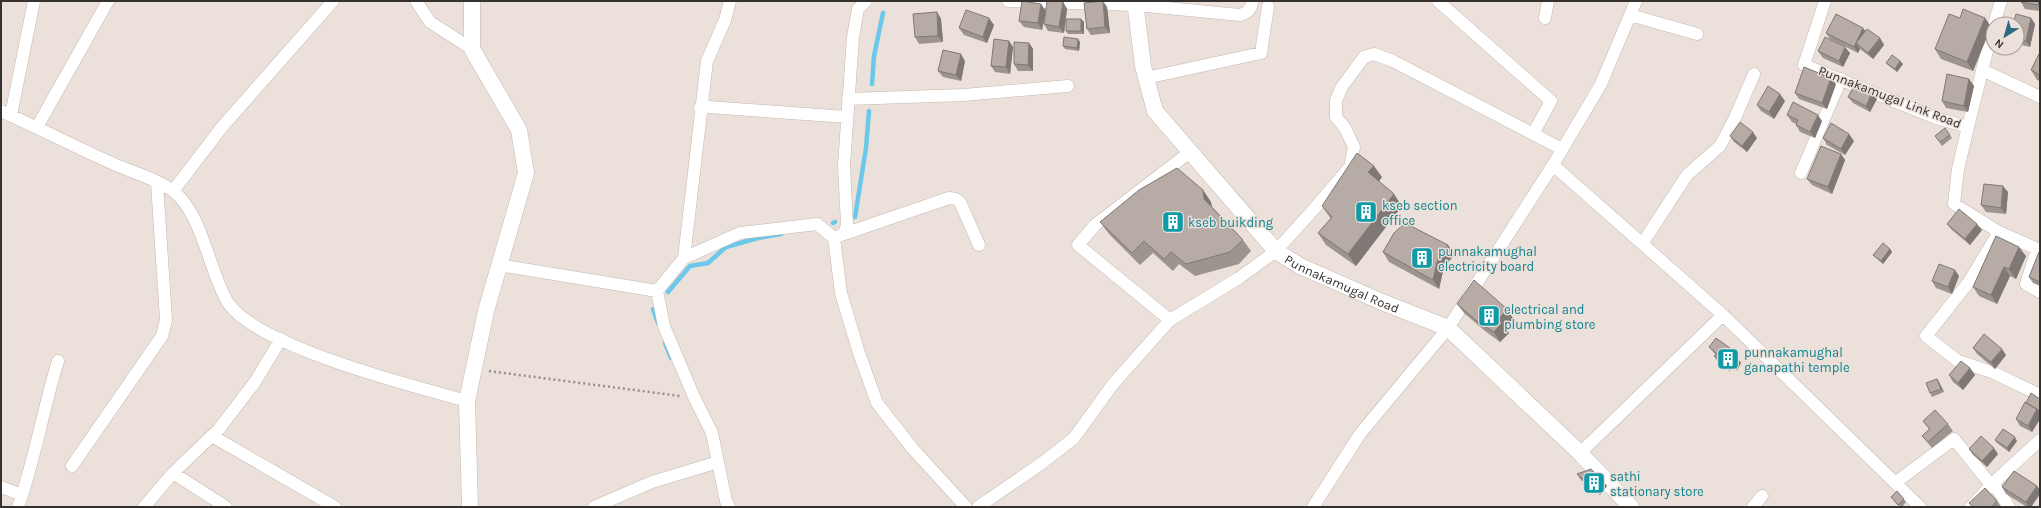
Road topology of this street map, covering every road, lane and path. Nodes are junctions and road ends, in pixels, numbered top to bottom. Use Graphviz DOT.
graph roads {
  1 [pos="34,1"];
  2 [pos="108,1"];
  3 [pos="333,1"];
  4 [pos="416,1"];
  5 [pos="472,1"];
  6 [pos="730,1"];
  7 [pos="866,1"];
  8 [pos="1008,1"];
  9 [pos="1252,1"];
  10 [pos="1438,1"];
  11 [pos="1548,1"];
  12 [pos="1636,1"];
  13 [pos="1825,1"];
  14 [pos="2001,1"];
  15 [pos="1136,3"];
  16 [pos="1268,6"];
  17 [pos="1630,15"];
  18 [pos="1996,16"];
  19 [pos="1545,18"];
  20 [pos="1697,34"];
  21 [pos="472,49"];
  22 [pos="1986,56"];
  23 [pos="1982,70"];
  24 [pos="1754,74"];
  25 [pos="1146,78"];
  26 [pos="1841,79"];
  27 [pos="1068,86"];
  28 [pos="2040,97"];
  29 [pos="848,99"];
  30 [pos="700,108"];
  31 [pos="6,113"];
  32 [pos="847,117"];
  33 [pos="37,127"];
  34 [pos="1968,127"];
  35 [pos="1533,134"];
  36 [pos="1562,149"];
  37 [pos="1190,152"];
  38 [pos="1553,165"];
  39 [pos="1801,174"];
  40 [pos="157,183"];
  41 [pos="173,191"];
  42 [pos="1999,232"];
  43 [pos="839,236"];
  44 [pos="979,244"];
  45 [pos="1642,244"];
  46 [pos="2038,249"];
  47 [pos="1276,251"];
  48 [pos="684,258"];
  49 [pos="499,265"];
  50 [pos="657,291"];
  51 [pos="2040,292"];
  52 [pos="1723,316"];
  53 [pos="1170,320"];
  54 [pos="1448,328"];
  55 [pos="281,339"];
  56 [pos="58,361"];
  57 [pos="473,369"];
  58 [pos="2040,395"];
  59 [pos="694,398"];
  60 [pos="467,401"];
  61 [pos="212,436"];
  62 [pos="2040,440"];
  63 [pos="1580,453"];
  64 [pos="718,462"];
  65 [pos="72,466"];
  66 [pos="173,473"];
  67 [pos="1895,483"];
  68 [pos="1991,485"];
  69 [pos="1,487"];
  70 [pos="22,495"];
  71 [pos="1762,496"];
  72 [pos="18,507"];
  73 [pos="144,507"];
  74 [pos="226,507"];
  75 [pos="335,507"];
  76 [pos="470,507"];
  77 [pos="594,507"];
  78 [pos="729,507"];
  79 [pos="966,507"];
  80 [pos="978,507"];
  81 [pos="1313,507"];
  82 [pos="1631,507"];
  83 [pos="1753,507"];
  84 [pos="1920,507"];
  85 [pos="1971,507"];
  86 [pos="2009,507"];
  1 -- 31 [label="street"];
  2 -- 33 [label="street"];
  3 -- 41 [label="street"];
  4 -- 21 [label="street"];
  5 -- 21 [label="street"];
  6 -- 30 [label="street"];
  7 -- 29 [label="street"];
  8 -- 15 [label="street"];
  9 -- 15 [label="street"];
  10 -- 35 [label="street"];
  11 -- 19 [label="street"];
  12 -- 17 [label="street"];
  13 -- 26 [label="street, Punnakamugal Link Road"];
  14 -- 18 [label="street"];
  15 -- 25 [label="street, Punnakamugal Road"];
  16 -- 25 [label="street"];
  17 -- 20 [label="street"];
  17 -- 36 [label="street"];
  21 -- 49 [label="street"];
  22 -- 23 [label="street"];
  23 -- 28 [label="street"];
  23 -- 34 [label="street"];
  24 -- 45 [label="street"];
  25 -- 37 [label="street, Punnakamugal Road"];
  26 -- 34 [label="street, Punnakamugal Link Road"];
  26 -- 39 [label="street"];
  27 -- 29 [label="street"];
  29 -- 32 [label="street"];
  30 -- 32 [label="street"];
  30 -- 48 [label="street"];
  31 -- 33 [label="street"];
  32 -- 43 [label="street"];
  33 -- 40 [label="street"];
  34 -- 42 [label="street, Punnakamugal Link Road"];
  35 -- 36 [label="street"];
  35 -- 47 [label="street"];
  36 -- 38 [label="street"];
  37 -- 47 [label="street, Punnakamugal Road"];
  37 -- 53 [label="street"];
  38 -- 45 [label="street"];
  38 -- 54 [label="street"];
  40 -- 41 [label="street"];
  40 -- 65 [label="street"];
  41 -- 55 [label="street"];
  42 -- 46 [label="street, Punnakamugal Link Road"];
  42 -- 58 [label="street"];
  43 -- 44 [label="street"];
  43 -- 48 [label="street"];
  43 -- 79 [label="street"];
  45 -- 52 [label="street"];
  46 -- 51 [label="street"];
  47 -- 53 [label="street"];
  47 -- 54 [label="street, Punnakamugal Road"];
  48 -- 50 [label="street"];
  49 -- 50 [label="street"];
  49 -- 57 [label="street"];
  50 -- 59 [label="street"];
  52 -- 63 [label="street"];
  52 -- 67 [label="street"];
  53 -- 80 [label="street"];
  54 -- 63 [label="street, Punnakamugal Road"];
  54 -- 81 [label="street"];
  55 -- 60 [label="street"];
  55 -- 61 [label="street"];
  56 -- 70 [label="street"];
  57 -- 59 [label="path"];
  57 -- 60 [label="street"];
  59 -- 64 [label="street"];
  60 -- 76 [label="street"];
  61 -- 66 [label="street"];
  61 -- 75 [label="street"];
  62 -- 68 [label="street"];
  63 -- 82 [label="street, Punnakamugal Road"];
  64 -- 77 [label="street"];
  64 -- 78 [label="street"];
  66 -- 73 [label="street"];
  66 -- 74 [label="street"];
  67 -- 68 [label="street"];
  67 -- 84 [label="street"];
  68 -- 85 [label="street"];
  68 -- 86 [label="street"];
  69 -- 70 [label="street"];
  70 -- 72 [label="street"];
  71 -- 83 [label="street"];
}
